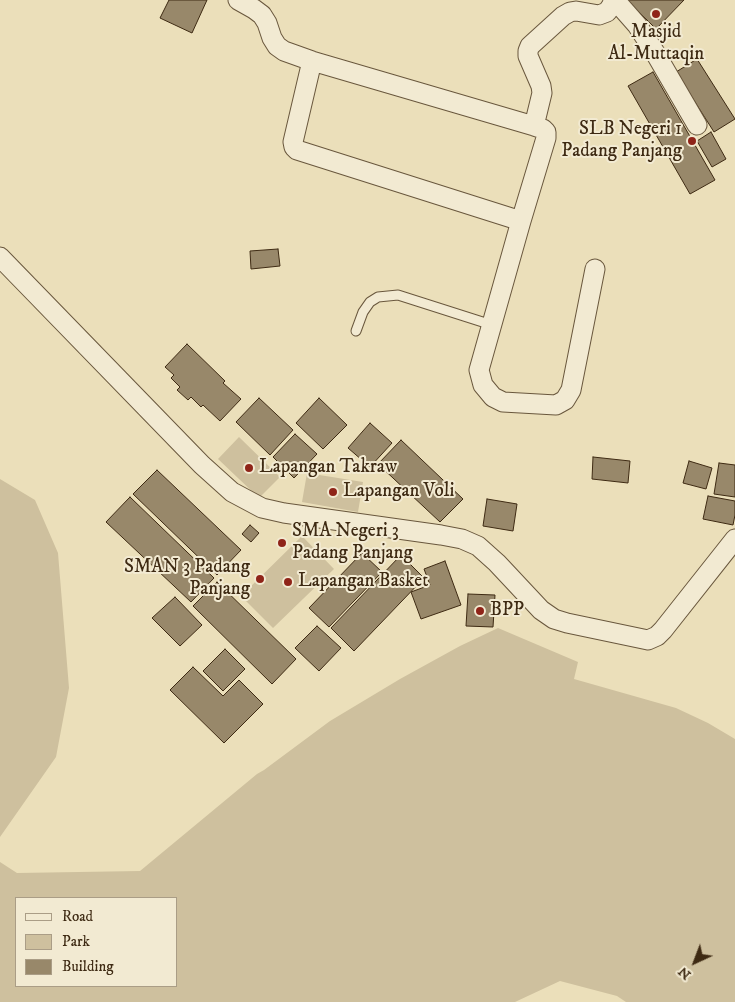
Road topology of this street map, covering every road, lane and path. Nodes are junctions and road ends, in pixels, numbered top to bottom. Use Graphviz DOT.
graph roads {
  1 [pos="238,0"];
  2 [pos="614,0"];
  3 [pos="312,61"];
  4 [pos="697,125"];
  5 [pos="534,126"];
  6 [pos="521,221"];
  7 [pos="0,257"];
  8 [pos="595,269"];
  9 [pos="492,325"];
  10 [pos="356,331"];
  11 [pos="735,539"];
  1 -- 3 [label="street"];
  2 -- 4 [label="street"];
  2 -- 5 [label="street"];
  3 -- 5 [label="street"];
  3 -- 6 [label="street"];
  5 -- 6 [label="street"];
  6 -- 9 [label="street"];
  7 -- 11 [label="street"];
  8 -- 9 [label="street"];
  9 -- 10 [label="lane"];
}
